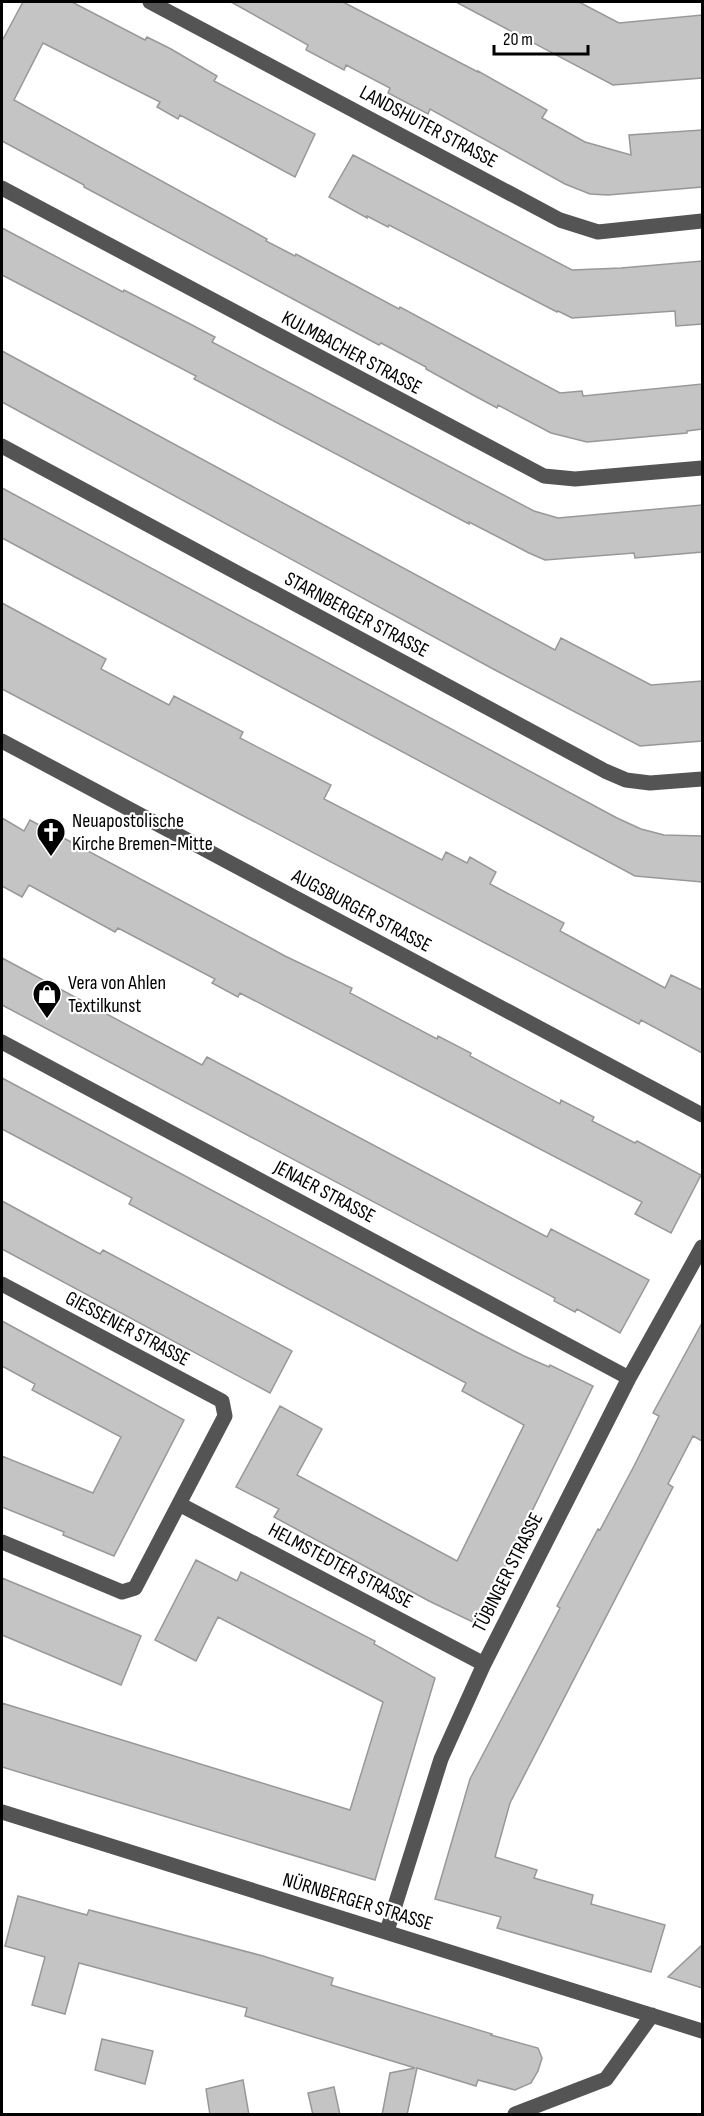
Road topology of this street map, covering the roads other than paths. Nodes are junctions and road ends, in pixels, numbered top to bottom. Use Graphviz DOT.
graph roads {
  1 [pos="150,2"];
  2 [pos="2,188"];
  3 [pos="702,221"];
  4 [pos="2,446"];
  5 [pos="702,468"];
  6 [pos="2,741"];
  7 [pos="702,779"];
  8 [pos="2,1042"];
  9 [pos="702,1115"];
  10 [pos="702,1247"];
  11 [pos="2,1284"];
  12 [pos="629,1378"];
  13 [pos="179,1504"];
  14 [pos="2,1542"];
  15 [pos="484,1664"];
  16 [pos="2,1812"];
  17 [pos="387,1932"];
  18 [pos="652,2015"];
  19 [pos="702,2031"];
  20 [pos="515,2115"];
  1 -- 3 [label="street, LANDSHUTER STRASSE"];
  2 -- 5 [label="street, KULMBACHER STRASSE"];
  4 -- 7 [label="street, STARNBERGER STRASSE"];
  6 -- 9 [label="street, AUGSBURGER STRASSE"];
  8 -- 12 [label="street, JENAER STRASSE"];
  10 -- 12 [label="street, TÜBINGER STRASSE"];
  11 -- 13 [label="street, GIESSENER STRASSE"];
  12 -- 15 [label="street, TÜBINGER STRASSE"];
  13 -- 14 [label="street"];
  13 -- 15 [label="street, HELMSTEDTER STRASSE"];
  15 -- 17 [label="street, TÜBINGER STRASSE"];
  16 -- 17 [label="street, NÜRNBERGER STRASSE"];
  17 -- 18 [label="street, NÜRNBERGER STRASSE"];
  18 -- 19 [label="street, NÜRNBERGER STRASSE"];
  18 -- 20 [label="street"];
}
